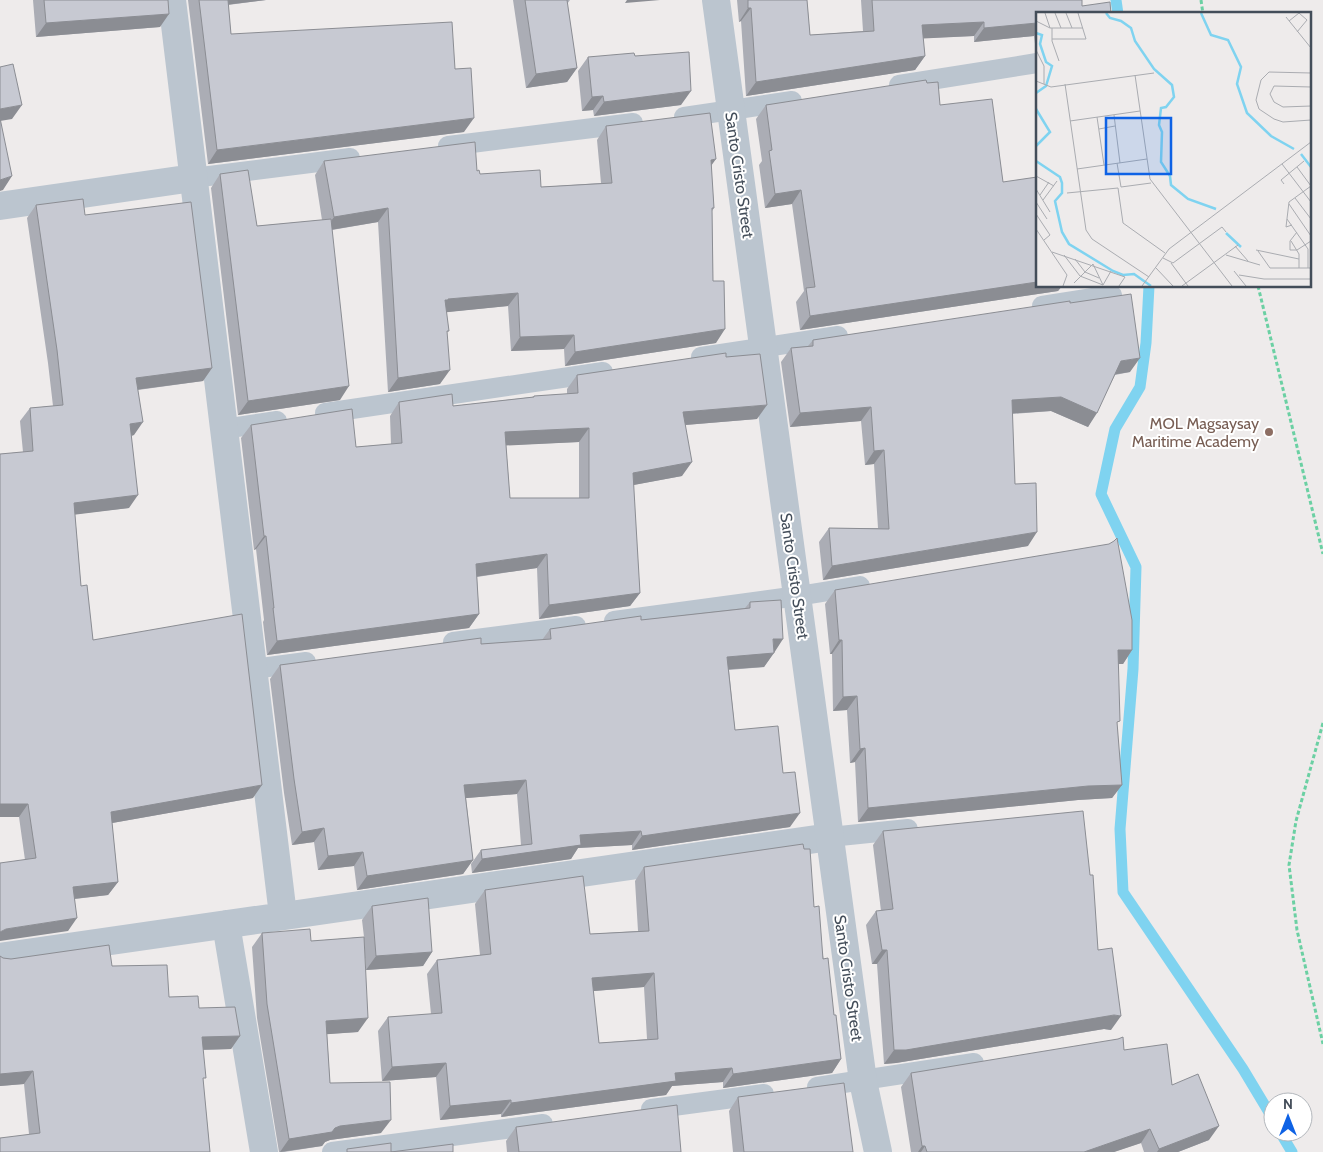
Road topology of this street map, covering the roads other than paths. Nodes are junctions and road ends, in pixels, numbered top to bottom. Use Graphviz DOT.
graph roads {
  1 [pos="172,0"];
  2 [pos="716,0"];
  3 [pos="1036,64"];
  4 [pos="879,88"];
  5 [pos="810,99"];
  6 [pos="731,111"];
  7 [pos="428,148"];
  8 [pos="370,156"];
  9 [pos="194,178"];
  10 [pos="0,206"];
  11 [pos="1112,295"];
  12 [pos="1025,308"];
  13 [pos="860,333"];
  14 [pos="763,348"];
  15 [pos="685,359"];
  16 [pos="616,370"];
  17 [pos="224,429"];
  18 [pos="875,583"];
  19 [pos="798,596"];
  20 [pos="431,645"];
  21 [pos="322,659"];
  22 [pos="253,669"];
  23 [pos="926,827"];
  24 [pos="830,837"];
  25 [pos="283,915"];
  26 [pos="226,924"];
  27 [pos="0,957"];
  28 [pos="990,1060"];
  29 [pos="863,1080"];
  30 [pos="637,1111"];
  31 [pos="558,1122"];
  32 [pos="264,1152"];
  33 [pos="332,1152"];
  34 [pos="878,1152"];
  1 -- 9 [label="street"];
  2 -- 6 [label="street, Santo Cristo Street"];
  3 -- 4 [label="lane"];
  5 -- 6 [label="lane"];
  6 -- 7 [label="lane"];
  6 -- 14 [label="street, Santo Cristo Street"];
  8 -- 9 [label="lane"];
  9 -- 10 [label="street"];
  9 -- 17 [label="street"];
  11 -- 12 [label="lane"];
  13 -- 14 [label="lane"];
  14 -- 15 [label="lane"];
  14 -- 19 [label="street, Santo Cristo Street"];
  16 -- 17 [label="lane"];
  17 -- 22 [label="street"];
  18 -- 19 [label="lane"];
  19 -- 20 [label="lane"];
  19 -- 24 [label="street, Santo Cristo Street"];
  21 -- 22 [label="lane"];
  22 -- 25 [label="street"];
  23 -- 24 [label="lane"];
  24 -- 25 [label="street"];
  24 -- 29 [label="street, Santo Cristo Street"];
  25 -- 26 [label="street"];
  26 -- 27 [label="street"];
  26 -- 32 [label="street"];
  28 -- 29 [label="lane"];
  29 -- 30 [label="lane"];
  29 -- 34 [label="street, Santo Cristo Street"];
  31 -- 33 [label="lane"];
}
